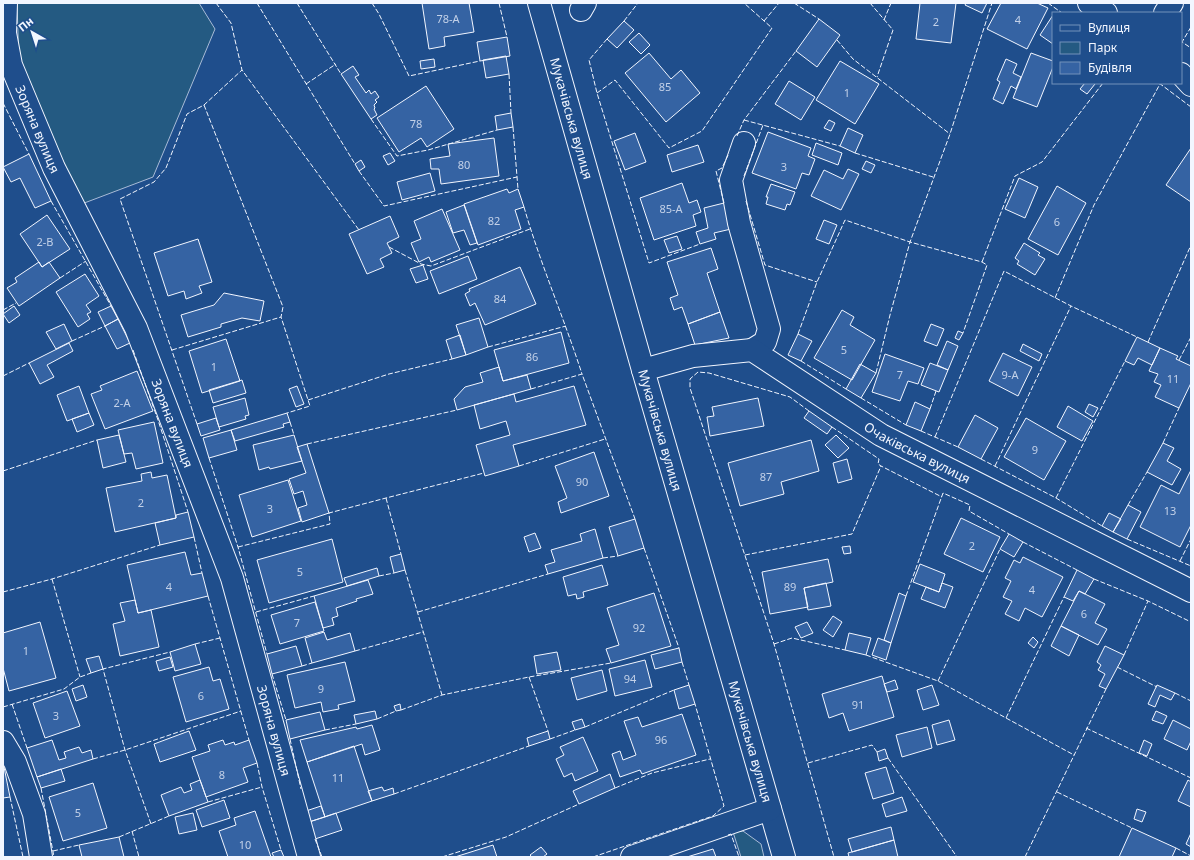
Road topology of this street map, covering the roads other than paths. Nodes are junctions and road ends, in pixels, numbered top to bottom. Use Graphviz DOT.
graph roads {
  1 [pos="6,3"];
  2 [pos="539,3"];
  3 [pos="1090,3"];
  4 [pos="1172,3"];
  5 [pos="1104,12"];
  6 [pos="1165,12"];
  7 [pos="1182,75"];
  8 [pos="1191,84"];
  9 [pos="744,144"];
  10 [pos="752,350"];
  11 [pos="643,370"];
  12 [pos="1191,591"];
  13 [pos="3,742"];
  14 [pos="770,809"];
  15 [pos="41,857"];
  16 [pos="309,857"];
  17 [pos="632,857"];
  18 [pos="784,857"];
  1 -- 16 [label="street, Зоряна вулиця"];
  2 -- 11 [label="street, Мукачівська вулиця"];
  3 -- 5 [label="street"];
  4 -- 6 [label="street"];
  7 -- 8 [label="street"];
  9 -- 10 [label="street"];
  10 -- 11 [label="street"];
  10 -- 12 [label="street, Очаківська вулиця"];
  11 -- 14 [label="street, Мукачівська вулиця"];
  13 -- 15 [label="street"];
  14 -- 17 [label="street"];
  14 -- 18 [label="street, Мукачівська вулиця"];
}
